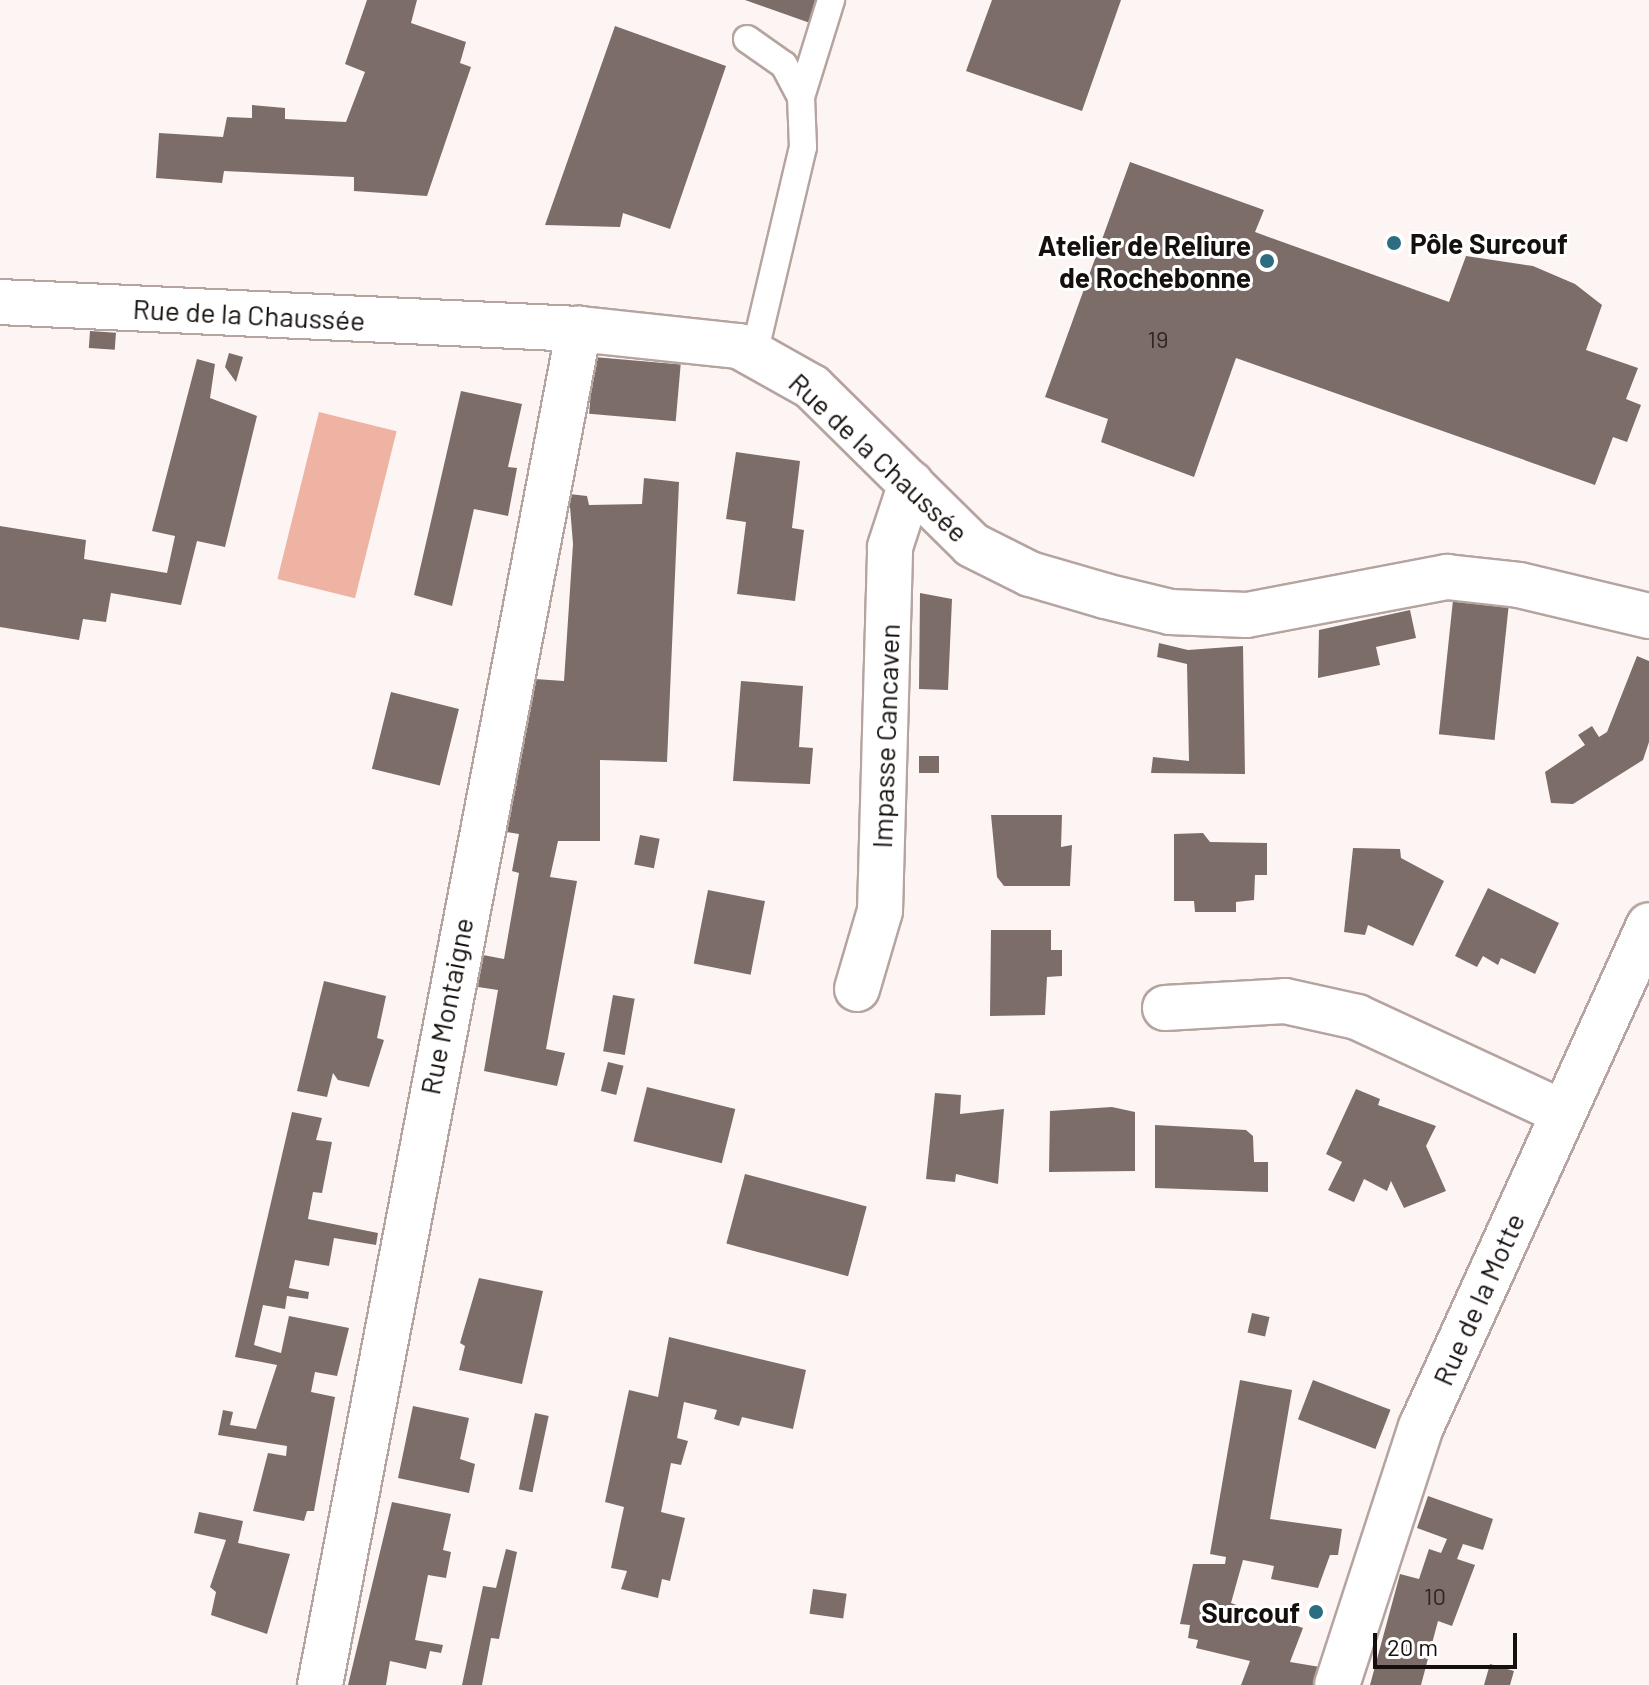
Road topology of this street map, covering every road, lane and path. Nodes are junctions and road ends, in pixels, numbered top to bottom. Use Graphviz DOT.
graph roads {
  1 [pos="831,0"];
  2 [pos="747,39"];
  3 [pos="801,97"];
  4 [pos="0,302"];
  5 [pos="579,329"];
  6 [pos="754,354"];
  7 [pos="911,483"];
  8 [pos="1649,616"];
  9 [pos="1649,925"];
  10 [pos="857,989"];
  11 [pos="1165,1008"];
  12 [pos="1562,1112"];
  13 [pos="320,1685"];
  14 [pos="1337,1685"];
  1 -- 3 [label="lane"];
  2 -- 3 [label="lane"];
  3 -- 6 [label="lane"];
  4 -- 5 [label="street, Rue de la Chaussée"];
  5 -- 6 [label="street, Rue de la Chaussée"];
  5 -- 13 [label="street, Rue Montaigne"];
  6 -- 7 [label="street, Rue de la Chaussée"];
  7 -- 8 [label="street, Rue de la Chaussée"];
  7 -- 10 [label="street, Impasse Cancaven"];
  9 -- 12 [label="street, Rue de la Motte"];
  11 -- 12 [label="street"];
  12 -- 14 [label="street, Rue de la Motte"];
}
